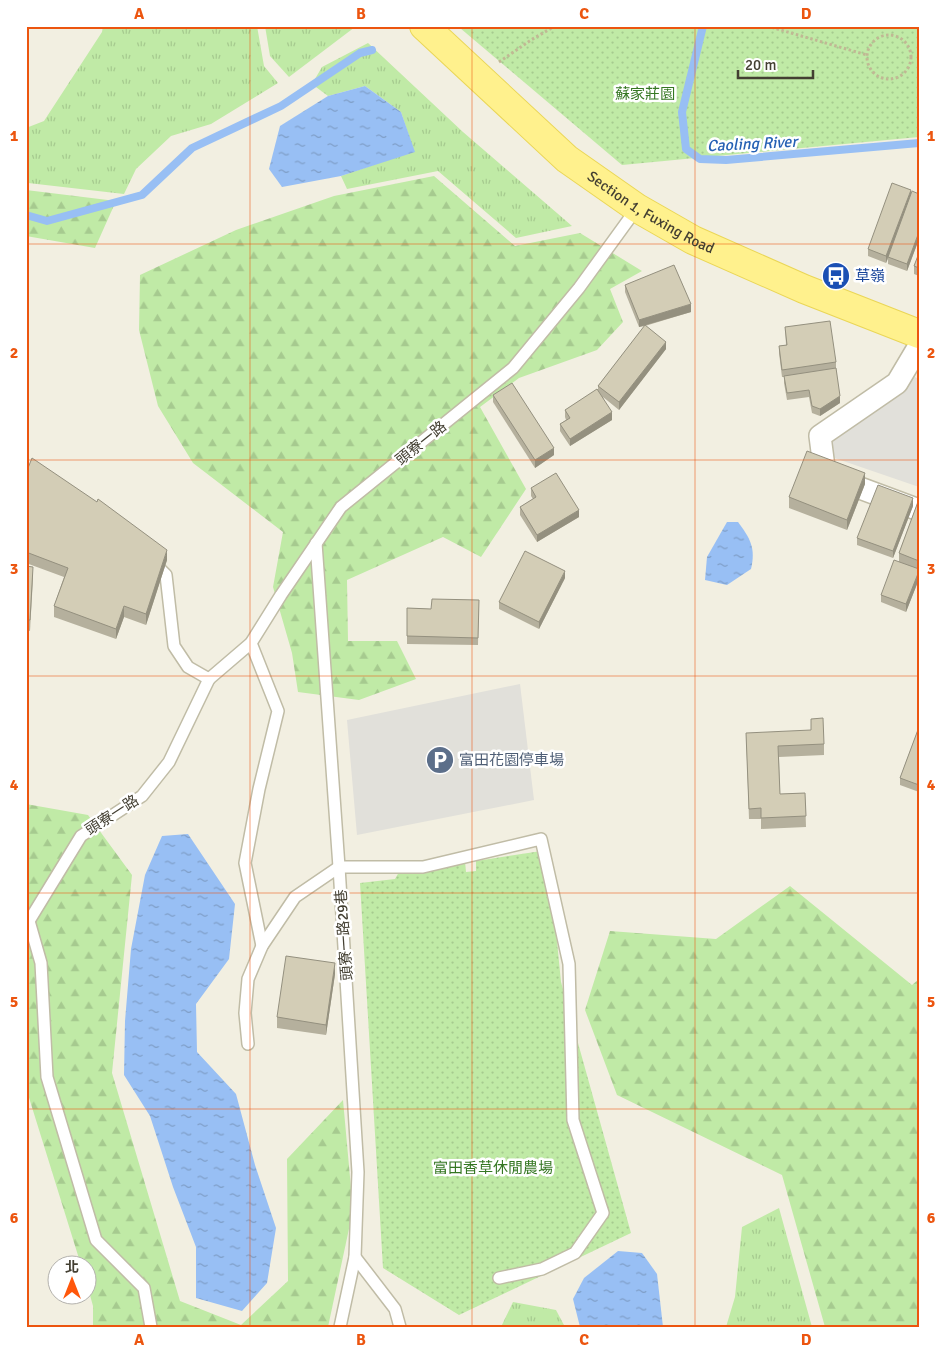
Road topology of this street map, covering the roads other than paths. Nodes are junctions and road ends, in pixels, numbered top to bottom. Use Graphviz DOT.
graph roads {
  1 [pos="424,26"];
  2 [pos="637,208"];
  3 [pos="919,334"];
  4 [pos="919,346"];
  5 [pos="919,510"];
  6 [pos="316,543"];
  7 [pos="146,555"];
  8 [pos="251,643"];
  9 [pos="210,679"];
  10 [pos="339,868"];
  11 [pos="28,922"];
  12 [pos="262,946"];
  13 [pos="248,1044"];
  14 [pos="355,1257"];
  15 [pos="499,1278"];
  16 [pos="151,1327"];
  17 [pos="340,1327"];
  18 [pos="400,1327"];
  1 -- 2 [label="main road, Section 1, Fuxing Road"];
  2 -- 3 [label="main road, Section 1, Fuxing Road"];
  2 -- 6 [label="lane, 頭寮一路"];
  4 -- 5 [label="street"];
  6 -- 8 [label="lane, 頭寮一路"];
  6 -- 10 [label="lane, 頭寮一路29巷"];
  7 -- 9 [label="lane"];
  8 -- 9 [label="lane, 頭寮一路"];
  8 -- 12 [label="lane"];
  9 -- 11 [label="lane, 頭寮一路"];
  10 -- 12 [label="lane"];
  10 -- 14 [label="lane, 頭寮一路29巷"];
  10 -- 15 [label="lane"];
  11 -- 16 [label="lane"];
  12 -- 13 [label="lane"];
  14 -- 17 [label="lane, 頭寮一路29巷"];
  14 -- 18 [label="lane"];
}
